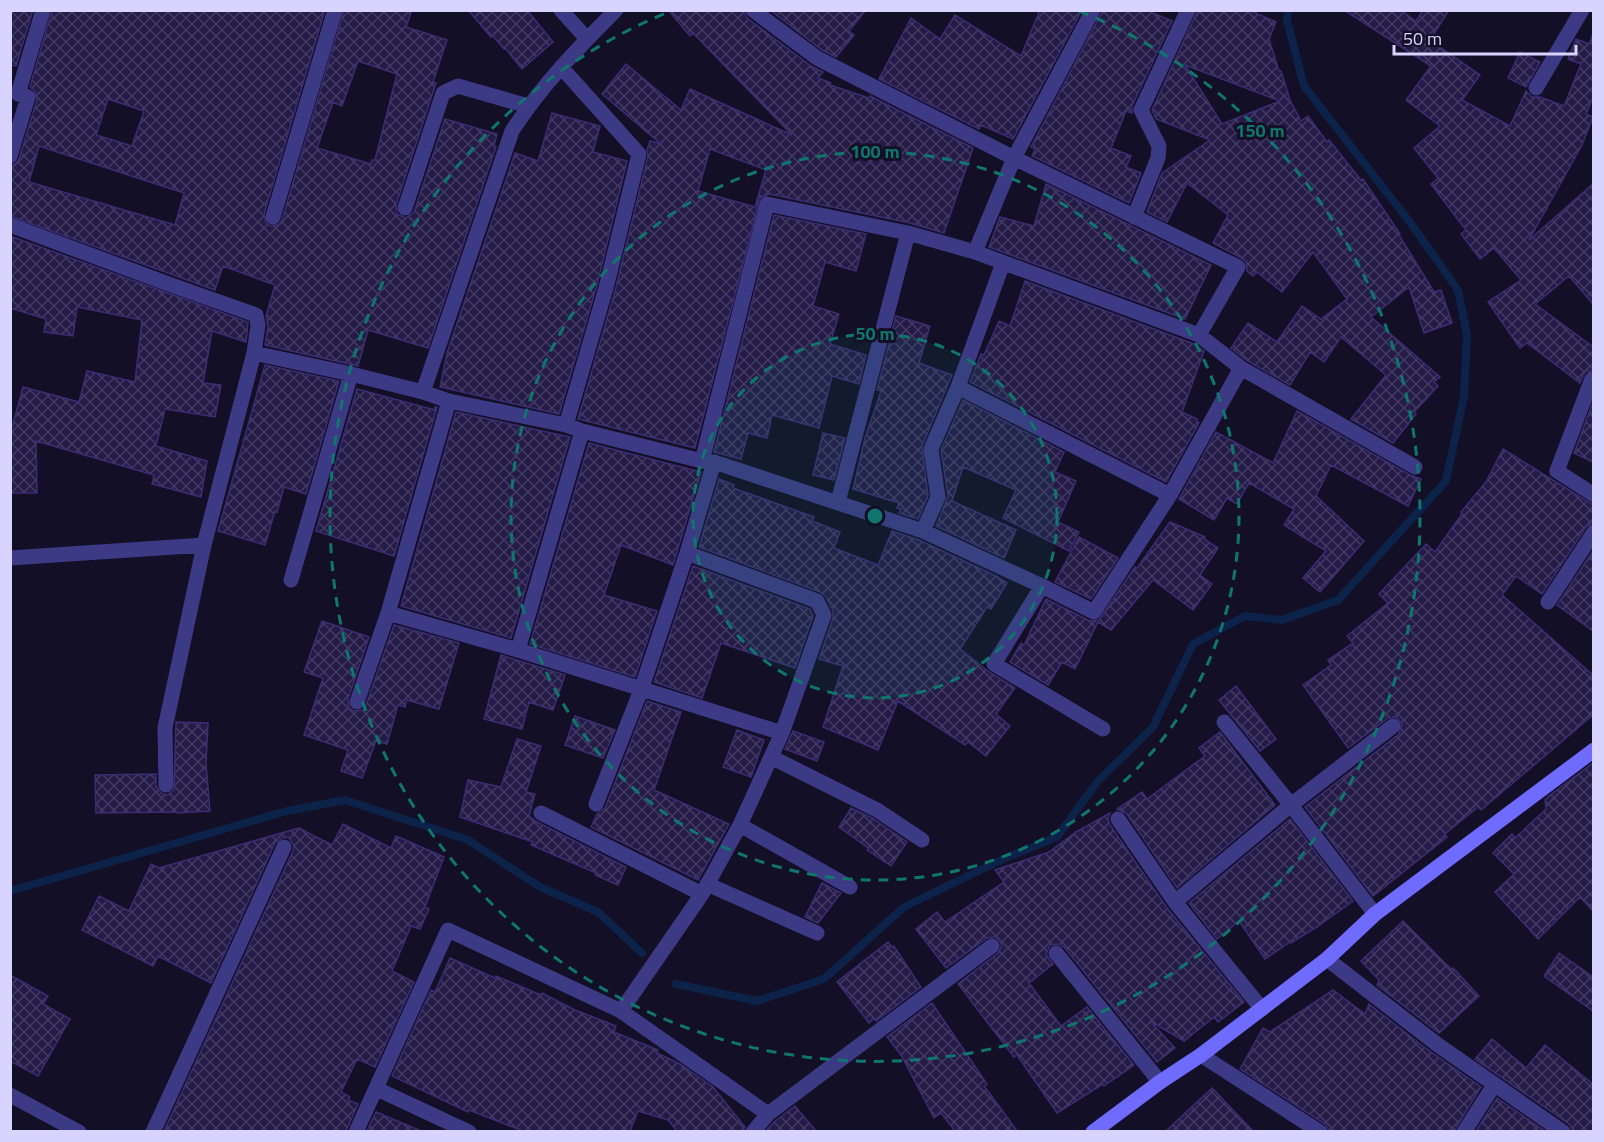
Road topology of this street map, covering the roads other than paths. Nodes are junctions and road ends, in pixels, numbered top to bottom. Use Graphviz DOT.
graph roads {
  1 [pos="44,10"];
  2 [pos="335,10"];
  3 [pos="561,10"];
  4 [pos="616,10"];
  5 [pos="753,10"];
  6 [pos="1093,10"];
  7 [pos="1188,10"];
  8 [pos="1582,10"];
  9 [pos="587,39"];
  10 [pos="561,67"];
  11 [pos="1536,88"];
  12 [pos="528,106"];
  13 [pos="10,156"];
  14 [pos="1014,158"];
  15 [pos="405,208"];
  16 [pos="273,217"];
  17 [pos="1134,217"];
  18 [pos="10,225"];
  19 [pos="908,233"];
  20 [pos="975,252"];
  21 [pos="1003,263"];
  22 [pos="1199,336"];
  23 [pos="254,353"];
  24 [pos="1241,368"];
  25 [pos="351,374"];
  26 [pos="1592,379"];
  27 [pos="958,387"];
  28 [pos="423,392"];
  29 [pos="449,401"];
  30 [pos="566,425"];
  31 [pos="582,431"];
  32 [pos="708,462"];
  33 [pos="1415,467"];
  34 [pos="1170,495"];
  35 [pos="1593,495"];
  36 [pos="838,502"];
  37 [pos="923,531"];
  38 [pos="1593,532"];
  39 [pos="204,545"];
  40 [pos="687,554"];
  41 [pos="10,558"];
  42 [pos="291,580"];
  43 [pos="1042,586"];
  44 [pos="1548,602"];
  45 [pos="388,613"];
  46 [pos="518,650"];
  47 [pos="641,690"];
  48 [pos="357,702"];
  49 [pos="1224,722"];
  50 [pos="1392,726"];
  51 [pos="1103,729"];
  52 [pos="782,733"];
  53 [pos="1593,750"];
  54 [pos="771,758"];
  55 [pos="166,785"];
  56 [pos="596,804"];
  57 [pos="1291,804"];
  58 [pos="540,813"];
  59 [pos="1118,819"];
  60 [pos="740,825"];
  61 [pos="922,840"];
  62 [pos="284,847"];
  63 [pos="850,887"];
  64 [pos="705,889"];
  65 [pos="1175,902"];
  66 [pos="1376,914"];
  67 [pos="817,933"];
  68 [pos="992,946"];
  69 [pos="1056,953"];
  70 [pos="1327,959"];
  71 [pos="1262,1009"];
  72 [pos="621,1011"];
  73 [pos="1202,1055"];
  74 [pos="1160,1082"];
  75 [pos="1494,1085"];
  76 [pos="377,1089"];
  77 [pos="10,1095"];
  78 [pos="768,1114"];
  79 [pos="79,1131"];
  80 [pos="153,1131"];
  81 [pos="356,1131"];
  82 [pos="470,1131"];
  83 [pos="753,1131"];
  84 [pos="1094,1131"];
  85 [pos="1320,1131"];
  86 [pos="1464,1131"];
  87 [pos="1563,1131"];
  1 -- 13 [label="street"];
  2 -- 16 [label="street"];
  3 -- 9 [label="street"];
  4 -- 9 [label="street"];
  5 -- 14 [label="street"];
  6 -- 14 [label="street"];
  7 -- 17 [label="street"];
  8 -- 11 [label="street"];
  9 -- 10 [label="street"];
  10 -- 12 [label="street"];
  10 -- 30 [label="street"];
  12 -- 15 [label="street"];
  12 -- 28 [label="street"];
  14 -- 17 [label="street"];
  14 -- 20 [label="street"];
  17 -- 22 [label="street"];
  18 -- 23 [label="street"];
  19 -- 20 [label="street"];
  19 -- 32 [label="street"];
  19 -- 36 [label="street"];
  20 -- 21 [label="street"];
  21 -- 22 [label="street"];
  21 -- 27 [label="street"];
  22 -- 24 [label="street"];
  23 -- 25 [label="street"];
  23 -- 39 [label="street"];
  24 -- 33 [label="street"];
  24 -- 34 [label="street"];
  25 -- 28 [label="street"];
  25 -- 42 [label="street"];
  26 -- 35 [label="street"];
  27 -- 34 [label="street"];
  27 -- 37 [label="street"];
  28 -- 29 [label="street"];
  29 -- 30 [label="street"];
  29 -- 45 [label="street"];
  30 -- 31 [label="street"];
  31 -- 32 [label="street"];
  31 -- 46 [label="street"];
  32 -- 36 [label="street"];
  32 -- 40 [label="street"];
  34 -- 43 [label="street"];
  36 -- 37 [label="street"];
  37 -- 43 [label="street"];
  38 -- 44 [label="street"];
  39 -- 41 [label="street"];
  39 -- 55 [label="street"];
  40 -- 47 [label="street"];
  40 -- 52 [label="street"];
  43 -- 51 [label="street"];
  45 -- 46 [label="street"];
  45 -- 48 [label="street"];
  46 -- 47 [label="street"];
  47 -- 52 [label="street"];
  47 -- 56 [label="street"];
  49 -- 57 [label="street"];
  50 -- 57 [label="street"];
  52 -- 54 [label="street"];
  53 -- 66 [label="street"];
  54 -- 60 [label="street"];
  54 -- 61 [label="street"];
  57 -- 65 [label="street"];
  57 -- 66 [label="street"];
  58 -- 64 [label="street"];
  59 -- 65 [label="street"];
  60 -- 63 [label="street"];
  60 -- 64 [label="street"];
  62 -- 80 [label="street"];
  64 -- 67 [label="street"];
  64 -- 72 [label="street"];
  65 -- 71 [label="street"];
  66 -- 70 [label="street"];
  68 -- 78 [label="street"];
  69 -- 74 [label="street"];
  70 -- 71 [label="street"];
  70 -- 75 [label="street"];
  71 -- 73 [label="street"];
  72 -- 76 [label="street"];
  72 -- 78 [label="street"];
  73 -- 74 [label="street"];
  73 -- 85 [label="street"];
  74 -- 84 [label="street"];
  75 -- 86 [label="street"];
  75 -- 87 [label="street"];
  76 -- 81 [label="street"];
  76 -- 82 [label="street"];
  77 -- 79 [label="street"];
  78 -- 83 [label="street"];
}
